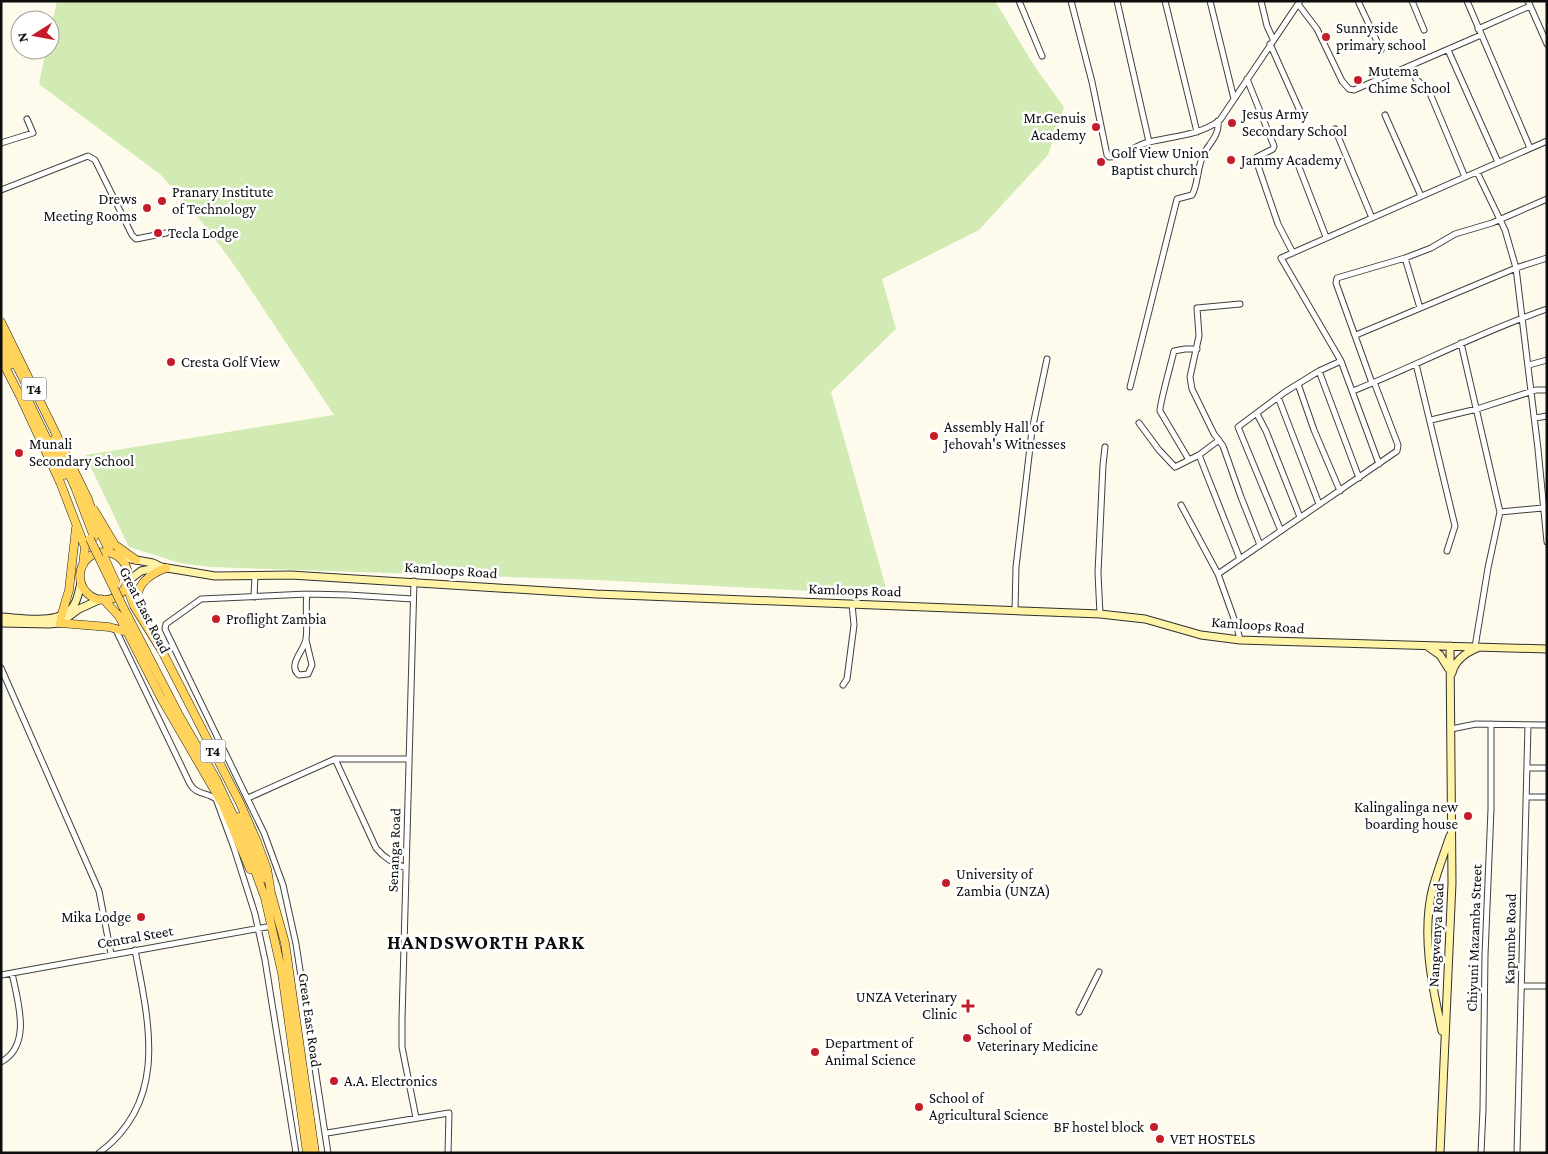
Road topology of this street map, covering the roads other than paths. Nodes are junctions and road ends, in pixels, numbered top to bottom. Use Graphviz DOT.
graph roads {
  1 [pos="1019,1"];
  2 [pos="1070,1"];
  3 [pos="1117,1"];
  4 [pos="1165,1"];
  5 [pos="1210,1"];
  6 [pos="1261,1"];
  7 [pos="1358,1"];
  8 [pos="1412,1"];
  9 [pos="1467,1"];
  10 [pos="1299,3"];
  11 [pos="1529,4"];
  12 [pos="1478,29"];
  13 [pos="1424,30"];
  14 [pos="1481,36"];
  15 [pos="1273,39"];
  16 [pos="1270,44"];
  17 [pos="1547,44"];
  18 [pos="1381,50"];
  19 [pos="1448,50"];
  20 [pos="1042,56"];
  21 [pos="1410,66"];
  22 [pos="1247,79"];
  23 [pos="1234,99"];
  24 [pos="1300,111"];
  25 [pos="1385,115"];
  26 [pos="27,119"];
  27 [pos="1218,121"];
  28 [pos="1335,129"];
  29 [pos="1197,132"];
  30 [pos="1547,141"];
  31 [pos="1149,142"];
  32 [pos="1,143"];
  33 [pos="1530,148"];
  34 [pos="1498,162"];
  35 [pos="1299,167"];
  36 [pos="1477,172"];
  37 [pos="1465,177"];
  38 [pos="1,190"];
  39 [pos="1421,196"];
  40 [pos="1547,199"];
  41 [pos="1372,218"];
  42 [pos="1500,219"];
  43 [pos="166,233"];
  44 [pos="1326,237"];
  45 [pos="1294,252"];
  46 [pos="1405,258"];
  47 [pos="1547,258"];
  48 [pos="1516,268"];
  49 [pos="1240,304"];
  50 [pos="1420,308"];
  51 [pos="1547,309"];
  52 [pos="1522,318"];
  53 [pos="1,322"];
  54 [pos="1,335"];
  55 [pos="1356,335"];
  56 [pos="1461,343"];
  57 [pos="1,348"];
  58 [pos="1197,349"];
  59 [pos="1,359"];
  60 [pos="1047,359"];
  61 [pos="1547,360"];
  62 [pos="1341,361"];
  63 [pos="1416,364"];
  64 [pos="1529,365"];
  65 [pos="1319,371"];
  66 [pos="1373,383"];
  67 [pos="1298,384"];
  68 [pos="1130,387"];
  69 [pos="1547,390"];
  70 [pos="1353,391"];
  71 [pos="1532,392"];
  72 [pos="1278,398"];
  73 [pos="1477,409"];
  74 [pos="1257,414"];
  75 [pos="1547,416"];
  76 [pos="1535,418"];
  77 [pos="1430,420"];
  78 [pos="1139,423"];
  79 [pos="1219,440"];
  80 [pos="1105,447"];
  81 [pos="1198,455"];
  82 [pos="1189,460"];
  83 [pos="1379,464"];
  84 [pos="1359,478"];
  85 [pos="1340,491"];
  86 [pos="88,499"];
  87 [pos="1319,504"];
  88 [pos="1181,505"];
  89 [pos="1545,508"];
  90 [pos="1500,512"];
  91 [pos="1300,517"];
  92 [pos="76,526"];
  93 [pos="1281,531"];
  94 [pos="92,538"];
  95 [pos="1547,542"];
  96 [pos="1260,545"];
  97 [pos="1447,551"];
  98 [pos="110,552"];
  99 [pos="120,558"];
  100 [pos="1240,559"];
  101 [pos="136,560"];
  102 [pos="83,565"];
  103 [pos="164,567"];
  104 [pos="1218,574"];
  105 [pos="255,575"];
  106 [pos="414,582"];
  107 [pos="81,583"];
  108 [pos="127,583"];
  109 [pos="307,594"];
  110 [pos="254,597"];
  111 [pos="102,600"];
  112 [pos="413,600"];
  113 [pos="852,604"];
  114 [pos="1016,611"];
  115 [pos="1100,614"];
  116 [pos="140,615"];
  117 [pos="1,617"];
  118 [pos="60,621"];
  119 [pos="1,623"];
  120 [pos="114,628"];
  121 [pos="127,632"];
  122 [pos="306,640"];
  123 [pos="1240,640"];
  124 [pos="1425,645"];
  125 [pos="1450,646"];
  126 [pos="1475,647"];
  127 [pos="1487,648"];
  128 [pos="1547,649"];
  129 [pos="1,668"];
  130 [pos="1451,678"];
  131 [pos="844,685"];
  132 [pos="1491,724"];
  133 [pos="1528,725"];
  134 [pos="1547,726"];
  135 [pos="1451,729"];
  136 [pos="335,759"];
  137 [pos="409,759"];
  138 [pos="1527,768"];
  139 [pos="1547,768"];
  140 [pos="1526,797"];
  141 [pos="1547,797"];
  142 [pos="248,798"];
  143 [pos="1452,830"];
  144 [pos="406,868"];
  145 [pos="268,895"];
  146 [pos="292,923"];
  147 [pos="277,925"];
  148 [pos="259,930"];
  149 [pos="135,950"];
  150 [pos="111,954"];
  151 [pos="12,972"];
  152 [pos="1099,972"];
  153 [pos="1,974"];
  154 [pos="1521,986"];
  155 [pos="1547,986"];
  156 [pos="1079,1012"];
  157 [pos="1444,1042"];
  158 [pos="1,1062"];
  159 [pos="416,1118"];
  160 [pos="327,1133"];
  161 [pos="99,1153"];
  162 [pos="296,1153"];
  163 [pos="307,1153"];
  164 [pos="315,1153"];
  165 [pos="328,1153"];
  166 [pos="448,1153"];
  167 [pos="1440,1153"];
  168 [pos="1480,1153"];
  169 [pos="1517,1153"];
  1 -- 20 [label="street"];
  2 -- 31 [label="street"];
  3 -- 31 [label="street"];
  4 -- 29 [label="street"];
  5 -- 23 [label="street"];
  6 -- 15 [label="street"];
  7 -- 18 [label="street"];
  8 -- 13 [label="street"];
  9 -- 12 [label="street"];
  10 -- 15 [label="street"];
  10 -- 21 [label="street"];
  11 -- 12 [label="street"];
  11 -- 17 [label="street"];
  12 -- 14 [label="street"];
  14 -- 19 [label="street"];
  14 -- 33 [label="street"];
  15 -- 16 [label="street"];
  16 -- 22 [label="street"];
  16 -- 24 [label="street"];
  19 -- 21 [label="street"];
  19 -- 34 [label="street"];
  21 -- 37 [label="street"];
  22 -- 23 [label="street"];
  22 -- 45 [label="street"];
  23 -- 27 [label="street"];
  25 -- 39 [label="street"];
  26 -- 32 [label="street"];
  27 -- 29 [label="street"];
  27 -- 68 [label="street"];
  28 -- 41 [label="street"];
  29 -- 31 [label="street"];
  30 -- 33 [label="street"];
  33 -- 34 [label="street"];
  34 -- 36 [label="street"];
  35 -- 44 [label="street"];
  36 -- 37 [label="street"];
  36 -- 42 [label="street"];
  37 -- 39 [label="street"];
  38 -- 43 [label="street"];
  39 -- 41 [label="street"];
  40 -- 42 [label="street"];
  41 -- 44 [label="street"];
  42 -- 46 [label="street"];
  42 -- 48 [label="street"];
  44 -- 45 [label="street"];
  45 -- 62 [label="street"];
  46 -- 50 [label="street"];
  46 -- 55 [label="street"];
  47 -- 48 [label="street"];
  48 -- 50 [label="street"];
  48 -- 52 [label="street"];
  49 -- 58 [label="street"];
  50 -- 55 [label="street"];
  51 -- 52 [label="street"];
  52 -- 56 [label="street"];
  52 -- 64 [label="street"];
  53 -- 86 [label="main road, Great East Road / T4"];
  54 -- 94 [label="main road, Great East Road / T4"];
  55 -- 66 [label="street"];
  56 -- 63 [label="street"];
  56 -- 73 [label="street"];
  57 -- 94 [label="main road, Great East Road / T4"];
  58 -- 79 [label="street"];
  58 -- 82 [label="street"];
  59 -- 92 [label="main road, T4"];
  60 -- 114 [label="street"];
  61 -- 64 [label="street"];
  62 -- 65 [label="street"];
  62 -- 70 [label="street"];
  63 -- 66 [label="street"];
  63 -- 77 [label="street"];
  64 -- 71 [label="street"];
  65 -- 67 [label="street"];
  65 -- 84 [label="street"];
  66 -- 70 [label="street"];
  66 -- 83 [label="street"];
  67 -- 72 [label="street"];
  67 -- 85 [label="street"];
  69 -- 71 [label="street"];
  70 -- 83 [label="street"];
  71 -- 73 [label="street"];
  71 -- 76 [label="street"];
  72 -- 74 [label="street"];
  72 -- 87 [label="street"];
  73 -- 77 [label="street"];
  73 -- 90 [label="street"];
  74 -- 91 [label="street"];
  74 -- 93 [label="street"];
  75 -- 76 [label="street"];
  76 -- 89 [label="street"];
  77 -- 97 [label="street"];
  78 -- 82 [label="street"];
  79 -- 81 [label="street"];
  79 -- 96 [label="street"];
  80 -- 115 [label="street"];
  81 -- 82 [label="street"];
  81 -- 100 [label="street"];
  83 -- 84 [label="street"];
  84 -- 85 [label="street"];
  85 -- 87 [label="street"];
  86 -- 98 [label="main road, Great East Road / T4"];
  86 -- 101 [label="main road"];
  87 -- 91 [label="street"];
  88 -- 104 [label="street"];
  89 -- 90 [label="street"];
  89 -- 95 [label="street"];
  90 -- 126 [label="street"];
  91 -- 93 [label="street"];
  92 -- 102 [label="main road, T4"];
  92 -- 118 [label="main road"];
  93 -- 96 [label="street"];
  94 -- 145 [label="main road, Great East Road / T4, bridge"];
  96 -- 100 [label="street"];
  98 -- 99 [label="main road"];
  98 -- 102 [label="main road"];
  99 -- 101 [label="main road, Kamloops Road"];
  99 -- 108 [label="main road"];
  100 -- 104 [label="street"];
  101 -- 103 [label="main road, Kamloops Road"];
  102 -- 107 [label="main road"];
  103 -- 105 [label="main road, Kamloops Road"];
  103 -- 108 [label="main road, Kamloops Road"];
  103 -- 116 [label="main road"];
  104 -- 123 [label="street"];
  105 -- 106 [label="main road, Kamloops Road"];
  105 -- 110 [label="street"];
  106 -- 112 [label="street, Senanga Road"];
  106 -- 113 [label="main road, Kamloops Road"];
  107 -- 111 [label="main road"];
  107 -- 118 [label="main road"];
  108 -- 111 [label="main road"];
  108 -- 116 [label="main road, Great East Road / T4"];
  109 -- 110 [label="street"];
  109 -- 112 [label="street"];
  109 -- 122 [label="street"];
  110 -- 142 [label="street"];
  111 -- 118 [label="main road"];
  111 -- 121 [label="main road, Great East Road / T4"];
  112 -- 137 [label="street, Senanga Road"];
  113 -- 114 [label="main road, Kamloops Road"];
  113 -- 131 [label="street"];
  114 -- 115 [label="main road, Kamloops Road"];
  115 -- 123 [label="main road, Kamloops Road"];
  116 -- 145 [label="main road, Great East Road / T4"];
  117 -- 118 [label="main road"];
  118 -- 119 [label="main road"];
  118 -- 120 [label="main road"];
  120 -- 121 [label="main road"];
  120 -- 148 [label="street"];
  121 -- 145 [label="main road, Great East Road / T4"];
  122 -- 122 [label="street"];
  123 -- 124 [label="main road, Kamloops Road"];
  124 -- 125 [label="main road, Kamloops Road"];
  124 -- 130 [label="main road"];
  125 -- 126 [label="main road, Kamloops Road"];
  125 -- 130 [label="main road, Nangwenya Road"];
  126 -- 127 [label="main road, Kamloops Road"];
  127 -- 128 [label="main road, Kamloops Road"];
  127 -- 130 [label="main road"];
  129 -- 150 [label="street"];
  130 -- 135 [label="main road, Nangwenya Road"];
  132 -- 133 [label="street"];
  132 -- 135 [label="street"];
  132 -- 168 [label="street, Chiyuni Mazamba Street"];
  133 -- 134 [label="street"];
  133 -- 138 [label="street, Kapumbe Road"];
  135 -- 143 [label="main road, Nangwenya Road"];
  136 -- 137 [label="street"];
  136 -- 142 [label="street"];
  136 -- 144 [label="street"];
  137 -- 144 [label="street, Senanga Road"];
  138 -- 139 [label="street"];
  138 -- 140 [label="street, Kapumbe Road"];
  140 -- 141 [label="street"];
  140 -- 154 [label="street, Kapumbe Road"];
  142 -- 146 [label="street"];
  143 -- 157 [label="main road, Nangwenya Road"];
  143 -- 157 [label="main road, Nangwenya Road"];
  144 -- 159 [label="street, Senanga Road"];
  145 -- 147 [label="main road, Great East Road / T4"];
  146 -- 147 [label="street, Central Steet"];
  146 -- 160 [label="street"];
  147 -- 148 [label="street, Central Steet"];
  147 -- 163 [label="main road, Great East Road / T4"];
  147 -- 164 [label="main road, Great East Road / T4"];
  148 -- 149 [label="street, Central Steet"];
  148 -- 162 [label="street"];
  149 -- 150 [label="street, Central Steet"];
  149 -- 161 [label="street"];
  150 -- 151 [label="street, Central Steet"];
  151 -- 153 [label="street, Central Steet"];
  151 -- 158 [label="street"];
  152 -- 156 [label="street"];
  154 -- 155 [label="street"];
  154 -- 169 [label="street, Kapumbe Road"];
  157 -- 167 [label="main road, Nangwenya Road"];
  159 -- 160 [label="street"];
  159 -- 166 [label="street"];
  160 -- 165 [label="street"];
}
